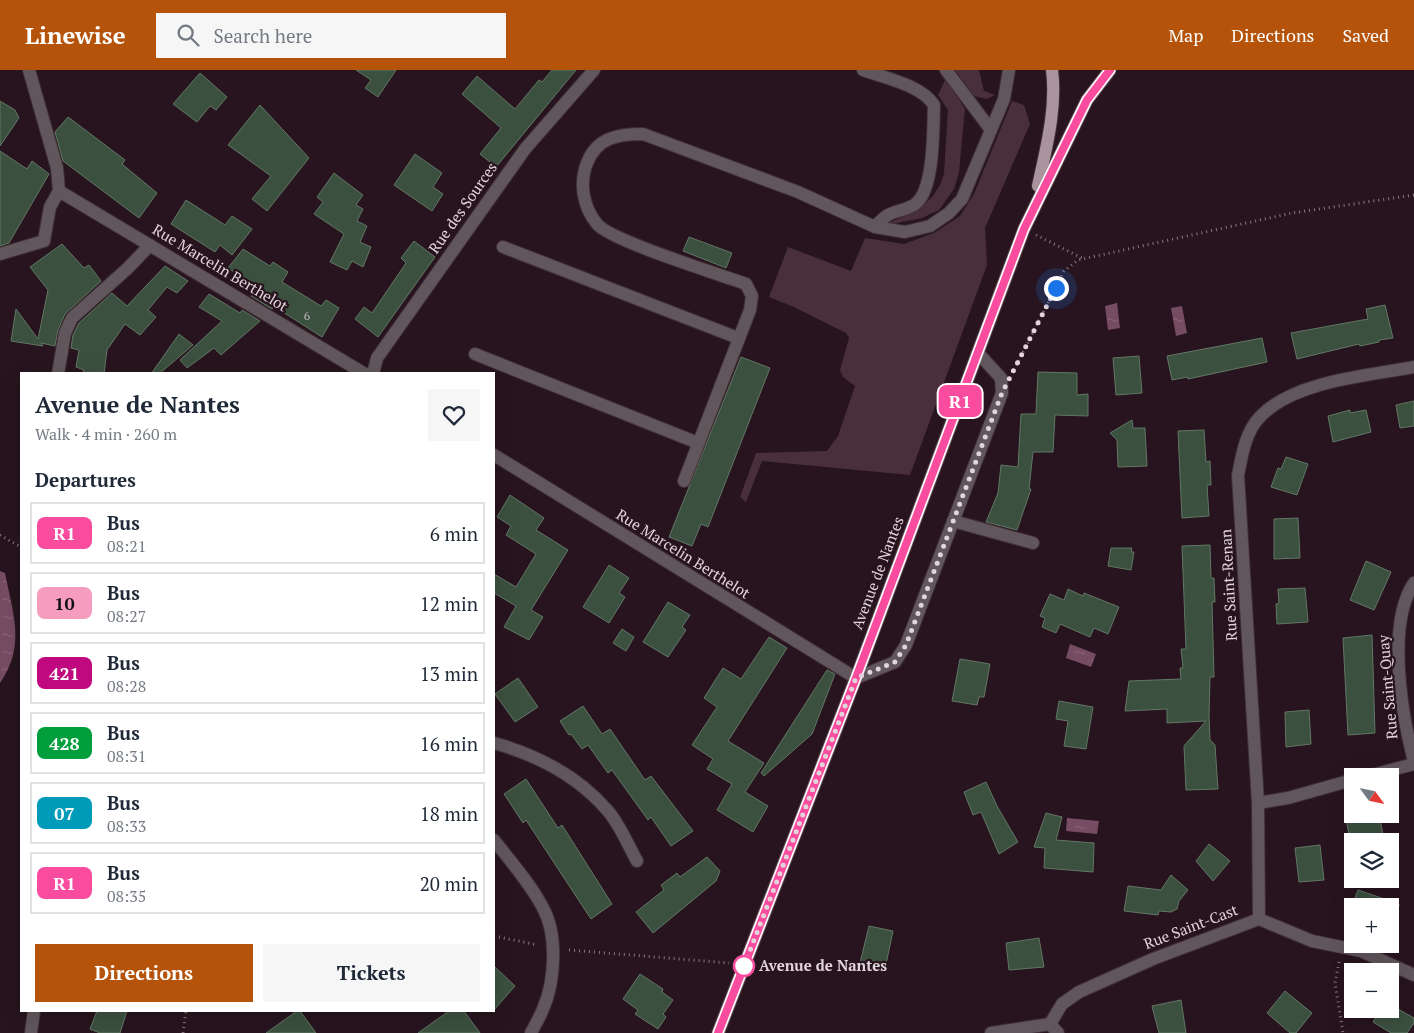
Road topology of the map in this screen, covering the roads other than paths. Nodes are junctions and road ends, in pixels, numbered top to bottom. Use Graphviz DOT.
graph roads {
  1 [pos="30,70"];
  2 [pos="594,70"];
  3 [pos="863,70"];
  4 [pos="946,70"];
  5 [pos="1009,70"];
  6 [pos="1052,70"];
  7 [pos="1110,70"];
  8 [pos="991,130"];
  9 [pos="59,191"];
  10 [pos="1033,208"];
  11 [pos="875,227"];
  12 [pos="150,245"];
  13 [pos="503,247"];
  14 [pos="0,254"];
  15 [pos="738,338"];
  16 [pos="476,354"];
  17 [pos="978,354"];
  18 [pos="1414,367"];
  19 [pos="58,372"];
  20 [pos="362,372"];
  21 [pos="374,372"];
  22 [pos="698,444"];
  23 [pos="495,456"];
  24 [pos="684,481"];
  25 [pos="953,521"];
  26 [pos="1033,543"];
  27 [pos="1414,583"];
  28 [pos="856,678"];
  29 [pos="495,743"];
  30 [pos="1414,763"];
  31 [pos="1396,768"];
  32 [pos="1344,782"];
  33 [pos="1258,803"];
  34 [pos="495,841"];
  35 [pos="637,861"];
  36 [pos="1259,919"];
  37 [pos="1414,975"];
  38 [pos="34,1012"];
  39 [pos="1054,1028"];
  40 [pos="31,1033"];
  41 [pos="530,1033"];
  42 [pos="718,1033"];
  43 [pos="991,1033"];
  1 -- 9 [label="street"];
  2 -- 21 [label="street, Rue des Sources"];
  3 -- 11 [label="street"];
  4 -- 8 [label="street"];
  5 -- 8 [label="street"];
  6 -- 10 [label="main road, Avenue de Nantes"];
  7 -- 10 [label="main road, Avenue de Nantes"];
  8 -- 11 [label="street"];
  9 -- 12 [label="street, Rue Marcelin Berthelot"];
  9 -- 14 [label="street"];
  10 -- 17 [label="main road, Avenue de Nantes"];
  11 -- 15 [label="street"];
  12 -- 19 [label="street"];
  12 -- 20 [label="street, Rue Marcelin Berthelot"];
  13 -- 15 [label="street"];
  15 -- 22 [label="street"];
  16 -- 22 [label="street"];
  17 -- 25 [label="street"];
  17 -- 28 [label="main road, Avenue de Nantes"];
  18 -- 33 [label="street, Rue Saint-Renan"];
  22 -- 24 [label="street"];
  23 -- 28 [label="street, Rue Marcelin Berthelot"];
  25 -- 26 [label="street"];
  25 -- 28 [label="street"];
  27 -- 30 [label="street, Rue Saint-Quay"];
  28 -- 42 [label="main road, Avenue de Nantes"];
  29 -- 35 [label="street"];
  30 -- 31 [label="street"];
  32 -- 33 [label="street"];
  33 -- 36 [label="street, Rue Saint-Renan"];
  34 -- 41 [label="street"];
  36 -- 37 [label="street, Rue Saint-Cast"];
  36 -- 39 [label="street, Rue Saint-Cast"];
  38 -- 40 [label="street"];
  39 -- 43 [label="street"];
}
